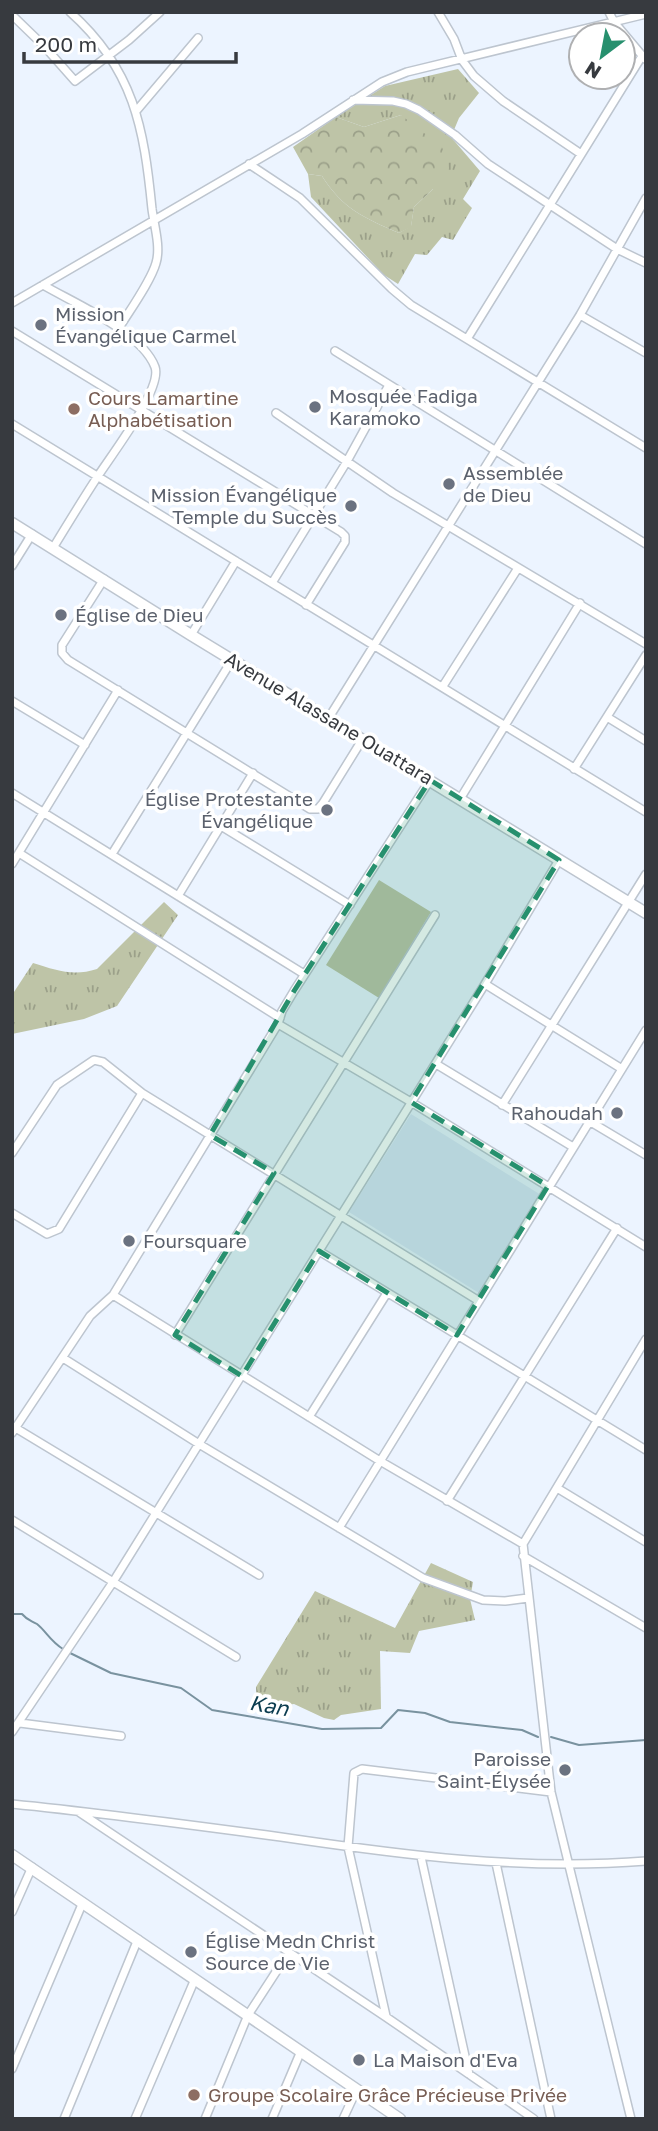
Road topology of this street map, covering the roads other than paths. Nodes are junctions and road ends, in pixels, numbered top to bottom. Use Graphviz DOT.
graph roads {
  1 [pos="70,12"];
  2 [pos="160,12"];
  3 [pos="438,12"];
  4 [pos="646,14"];
  5 [pos="12,15"];
  6 [pos="618,21"];
  7 [pos="567,34"];
  8 [pos="198,38"];
  9 [pos="110,55"];
  10 [pos="644,58"];
  11 [pos="462,60"];
  12 [pos="353,100"];
  13 [pos="137,110"];
  14 [pos="581,154"];
  15 [pos="249,164"];
  16 [pos="646,198"];
  17 [pos="551,204"];
  18 [pos="153,220"];
  19 [pos="617,248"];
  20 [pos="646,263"];
  21 [pos="43,285"];
  22 [pos="12,303"];
  23 [pos="580,315"];
  24 [pos="119,328"];
  25 [pos="12,331"];
  26 [pos="467,339"];
  27 [pos="335,351"];
  28 [pos="646,353"];
  29 [pos="537,382"];
  30 [pos="389,385"];
  31 [pos="142,410"];
  32 [pos="276,413"];
  33 [pos="12,424"];
  34 [pos="646,448"];
  35 [pos="495,450"];
  36 [pos="346,463"];
  37 [pos="97,476"];
  38 [pos="313,515"];
  39 [pos="12,523"];
  40 [pos="449,525"];
  41 [pos="32,534"];
  42 [pos="646,544"];
  43 [pos="53,548"];
  44 [pos="236,561"];
  45 [pos="12,566"];
  46 [pos="518,568"];
  47 [pos="104,579"];
  48 [pos="272,583"];
  49 [pos="580,603"];
  50 [pos="306,605"];
  51 [pos="191,635"];
  52 [pos="646,644"];
  53 [pos="374,646"];
  54 [pos="646,655"];
  55 [pos="232,660"];
  56 [pos="443,686"];
  57 [pos="118,690"];
  58 [pos="12,701"];
  59 [pos="607,717"];
  60 [pos="328,719"];
  61 [pos="503,726"];
  62 [pos="187,732"];
  63 [pos="362,740"];
  64 [pos="646,741"];
  65 [pos="85,745"];
  66 [pos="574,769"];
  67 [pos="253,774"];
  68 [pos="430,780"];
  69 [pos="12,793"];
  70 [pos="460,799"];
  71 [pos="646,812"];
  72 [pos="43,813"];
  73 [pos="221,826"];
  74 [pos="19,853"];
  75 [pos="112,855"];
  76 [pos="559,860"];
  77 [pos="12,864"];
  78 [pos="646,874"];
  79 [pos="178,896"];
  80 [pos="629,903"];
  81 [pos="350,905"];
  82 [pos="646,913"];
  83 [pos="435,915"];
  84 [pos="304,974"];
  85 [pos="485,984"];
  86 [pos="279,1021"];
  87 [pos="551,1025"];
  88 [pos="646,1030"];
  89 [pos="343,1061"];
  90 [pos="436,1064"];
  91 [pos="622,1069"];
  92 [pos="142,1093"];
  93 [pos="411,1102"];
  94 [pos="502,1105"];
  95 [pos="589,1121"];
  96 [pos="210,1135"];
  97 [pos="573,1147"];
  98 [pos="12,1153"];
  99 [pos="646,1156"];
  100 [pos="274,1173"];
  101 [pos="548,1186"];
  102 [pos="12,1213"];
  103 [pos="342,1214"];
  104 [pos="617,1228"];
  105 [pos="646,1247"];
  106 [pos="319,1251"];
  107 [pos="387,1293"];
  108 [pos="113,1295"];
  109 [pos="479,1301"];
  110 [pos="175,1335"];
  111 [pos="457,1335"];
  112 [pos="646,1339"];
  113 [pos="63,1358"];
  114 [pos="242,1376"];
  115 [pos="524,1377"];
  116 [pos="309,1417"];
  117 [pos="596,1421"];
  118 [pos="13,1429"];
  119 [pos="199,1444"];
  120 [pos="646,1451"];
  121 [pos="380,1461"];
  122 [pos="557,1488"];
  123 [pos="447,1501"];
  124 [pos="156,1513"];
  125 [pos="12,1520"];
  126 [pos="339,1528"];
  127 [pos="646,1542"];
  128 [pos="523,1544"];
  129 [pos="523,1556"];
  130 [pos="259,1575"];
  131 [pos="113,1582"];
  132 [pos="528,1598"];
  133 [pos="646,1628"];
  134 [pos="236,1657"];
  135 [pos="20,1723"];
  136 [pos="12,1732"];
  137 [pos="121,1736"];
  138 [pos="551,1792"];
  139 [pos="12,1804"];
  140 [pos="76,1810"];
  141 [pos="348,1847"];
  142 [pos="12,1854"];
  143 [pos="421,1857"];
  144 [pos="645,1862"];
  145 [pos="496,1863"];
  146 [pos="568,1864"];
  147 [pos="32,1867"];
  148 [pos="646,1872"];
  149 [pos="83,1902"];
  150 [pos="12,1912"];
  151 [pos="138,1939"];
  152 [pos="289,1952"];
  153 [pos="195,1979"];
  154 [pos="248,2015"];
  155 [pos="386,2017"];
  156 [pos="301,2051"];
  157 [pos="12,2069"];
  158 [pos="469,2074"];
  159 [pos="357,2089"];
  160 [pos="64,2119"];
  161 [pos="135,2119"];
  162 [pos="205,2119"];
  163 [pos="272,2119"];
  164 [pos="343,2119"];
  165 [pos="400,2119"];
  166 [pos="534,2119"];
  167 [pos="551,2119"];
  168 [pos="632,2119"];
  1 -- 9 [label="street"];
  2 -- 9 [label="street"];
  3 -- 11 [label="street"];
  4 -- 6 [label="street"];
  5 -- 9 [label="street"];
  7 -- 11 [label="street"];
  8 -- 13 [label="street"];
  9 -- 13 [label="street"];
  10 -- 14 [label="street"];
  11 -- 12 [label="street"];
  11 -- 14 [label="street"];
  12 -- 15 [label="street"];
  12 -- 17 [label="street"];
  13 -- 18 [label="street"];
  14 -- 17 [label="street"];
  15 -- 18 [label="street"];
  15 -- 26 [label="street"];
  16 -- 19 [label="street"];
  17 -- 19 [label="street"];
  17 -- 26 [label="street"];
  18 -- 21 [label="street"];
  18 -- 24 [label="street"];
  19 -- 20 [label="street"];
  19 -- 23 [label="street"];
  21 -- 22 [label="street"];
  21 -- 24 [label="street"];
  23 -- 28 [label="street"];
  23 -- 29 [label="street"];
  24 -- 31 [label="street"];
  25 -- 31 [label="street"];
  26 -- 29 [label="street"];
  27 -- 30 [label="street"];
  29 -- 34 [label="street"];
  29 -- 35 [label="street"];
  30 -- 35 [label="street"];
  30 -- 36 [label="street"];
  31 -- 37 [label="street"];
  31 -- 38 [label="street"];
  32 -- 36 [label="street"];
  33 -- 37 [label="street"];
  35 -- 40 [label="street"];
  35 -- 42 [label="street"];
  36 -- 38 [label="street"];
  36 -- 40 [label="street"];
  37 -- 43 [label="street"];
  37 -- 44 [label="street"];
  38 -- 48 [label="street"];
  38 -- 50 [label="street"];
  39 -- 41 [label="street, Avenue Alassane Ouattara"];
  40 -- 46 [label="street"];
  40 -- 53 [label="street"];
  41 -- 43 [label="street, Avenue Alassane Ouattara"];
  41 -- 45 [label="street"];
  43 -- 47 [label="street, Avenue Alassane Ouattara"];
  44 -- 48 [label="street"];
  44 -- 51 [label="street"];
  46 -- 49 [label="street"];
  46 -- 56 [label="street"];
  47 -- 51 [label="street, Avenue Alassane Ouattara"];
  47 -- 57 [label="street"];
  48 -- 50 [label="street"];
  49 -- 52 [label="street"];
  49 -- 61 [label="street"];
  50 -- 53 [label="street"];
  51 -- 55 [label="street, Avenue Alassane Ouattara"];
  53 -- 56 [label="street"];
  53 -- 60 [label="street"];
  54 -- 59 [label="street"];
  55 -- 60 [label="street, Avenue Alassane Ouattara"];
  55 -- 62 [label="street"];
  56 -- 61 [label="street"];
  57 -- 62 [label="street"];
  57 -- 65 [label="street"];
  58 -- 65 [label="street"];
  59 -- 64 [label="street"];
  59 -- 66 [label="street"];
  60 -- 63 [label="street, Avenue Alassane Ouattara"];
  61 -- 66 [label="street"];
  61 -- 70 [label="street"];
  62 -- 67 [label="street"];
  62 -- 75 [label="street"];
  63 -- 67 [label="street"];
  63 -- 68 [label="street, Avenue Alassane Ouattara"];
  65 -- 72 [label="street"];
  66 -- 71 [label="street"];
  67 -- 73 [label="street"];
  68 -- 70 [label="street, Avenue Alassane Ouattara"];
  68 -- 81 [label="street"];
  69 -- 72 [label="street"];
  70 -- 76 [label="street, Avenue Alassane Ouattara"];
  72 -- 74 [label="street"];
  72 -- 75 [label="street"];
  73 -- 79 [label="street"];
  73 -- 81 [label="street"];
  74 -- 77 [label="street"];
  74 -- 86 [label="street"];
  75 -- 79 [label="street"];
  76 -- 80 [label="street, Avenue Alassane Ouattara"];
  76 -- 85 [label="street"];
  78 -- 80 [label="street"];
  79 -- 84 [label="street"];
  80 -- 82 [label="street, Avenue Alassane Ouattara"];
  80 -- 87 [label="street"];
  81 -- 84 [label="street"];
  83 -- 89 [label="street"];
  84 -- 86 [label="street"];
  85 -- 87 [label="street"];
  85 -- 90 [label="street"];
  86 -- 89 [label="street"];
  86 -- 96 [label="street"];
  87 -- 91 [label="street"];
  87 -- 94 [label="street"];
  88 -- 91 [label="street"];
  89 -- 93 [label="street"];
  89 -- 100 [label="street"];
  90 -- 93 [label="street"];
  90 -- 94 [label="street"];
  91 -- 95 [label="street"];
  92 -- 96 [label="street"];
  92 -- 98 [label="street"];
  92 -- 102 [label="street"];
  93 -- 101 [label="street"];
  93 -- 103 [label="street"];
  94 -- 97 [label="street"];
  95 -- 97 [label="street"];
  95 -- 99 [label="street"];
  96 -- 100 [label="street"];
  96 -- 108 [label="street"];
  97 -- 101 [label="street"];
  100 -- 103 [label="street"];
  100 -- 110 [label="street"];
  101 -- 104 [label="street"];
  101 -- 109 [label="street"];
  103 -- 106 [label="street"];
  103 -- 109 [label="street"];
  104 -- 105 [label="street"];
  104 -- 115 [label="street"];
  106 -- 107 [label="street"];
  106 -- 114 [label="street"];
  107 -- 111 [label="street"];
  107 -- 116 [label="street"];
  108 -- 110 [label="street"];
  108 -- 113 [label="street"];
  109 -- 111 [label="street"];
  110 -- 114 [label="street"];
  111 -- 115 [label="street"];
  111 -- 121 [label="street"];
  112 -- 117 [label="street"];
  113 -- 118 [label="street"];
  113 -- 119 [label="street"];
  114 -- 116 [label="street"];
  114 -- 119 [label="street"];
  115 -- 117 [label="street"];
  115 -- 123 [label="street"];
  116 -- 121 [label="street"];
  117 -- 120 [label="street"];
  117 -- 122 [label="street"];
  118 -- 124 [label="street"];
  119 -- 124 [label="street"];
  119 -- 126 [label="street"];
  121 -- 123 [label="street"];
  121 -- 126 [label="street"];
  122 -- 127 [label="street"];
  122 -- 128 [label="street"];
  123 -- 128 [label="street"];
  124 -- 130 [label="street"];
  124 -- 131 [label="street"];
  125 -- 131 [label="street"];
  126 -- 132 [label="street"];
  128 -- 129 [label="street"];
  129 -- 132 [label="street"];
  129 -- 133 [label="street"];
  131 -- 134 [label="street"];
  131 -- 135 [label="street"];
  132 -- 138 [label="street"];
  135 -- 136 [label="street"];
  135 -- 137 [label="street"];
  138 -- 141 [label="street"];
  138 -- 146 [label="street"];
  139 -- 140 [label="street"];
  140 -- 141 [label="street"];
  140 -- 152 [label="street"];
  141 -- 143 [label="street"];
  141 -- 155 [label="street"];
  142 -- 147 [label="street"];
  143 -- 145 [label="street"];
  143 -- 158 [label="street"];
  144 -- 146 [label="street"];
  144 -- 148 [label="street"];
  145 -- 146 [label="street"];
  145 -- 167 [label="street"];
  146 -- 168 [label="street"];
  147 -- 149 [label="street"];
  147 -- 150 [label="street"];
  149 -- 151 [label="street"];
  149 -- 157 [label="street"];
  151 -- 153 [label="street"];
  151 -- 160 [label="street"];
  152 -- 154 [label="street"];
  152 -- 155 [label="street"];
  153 -- 154 [label="street"];
  153 -- 161 [label="street"];
  154 -- 156 [label="street"];
  154 -- 162 [label="street"];
  155 -- 158 [label="street"];
  156 -- 159 [label="street"];
  156 -- 163 [label="street"];
  158 -- 166 [label="street"];
  159 -- 164 [label="street"];
  159 -- 165 [label="street"];
}
